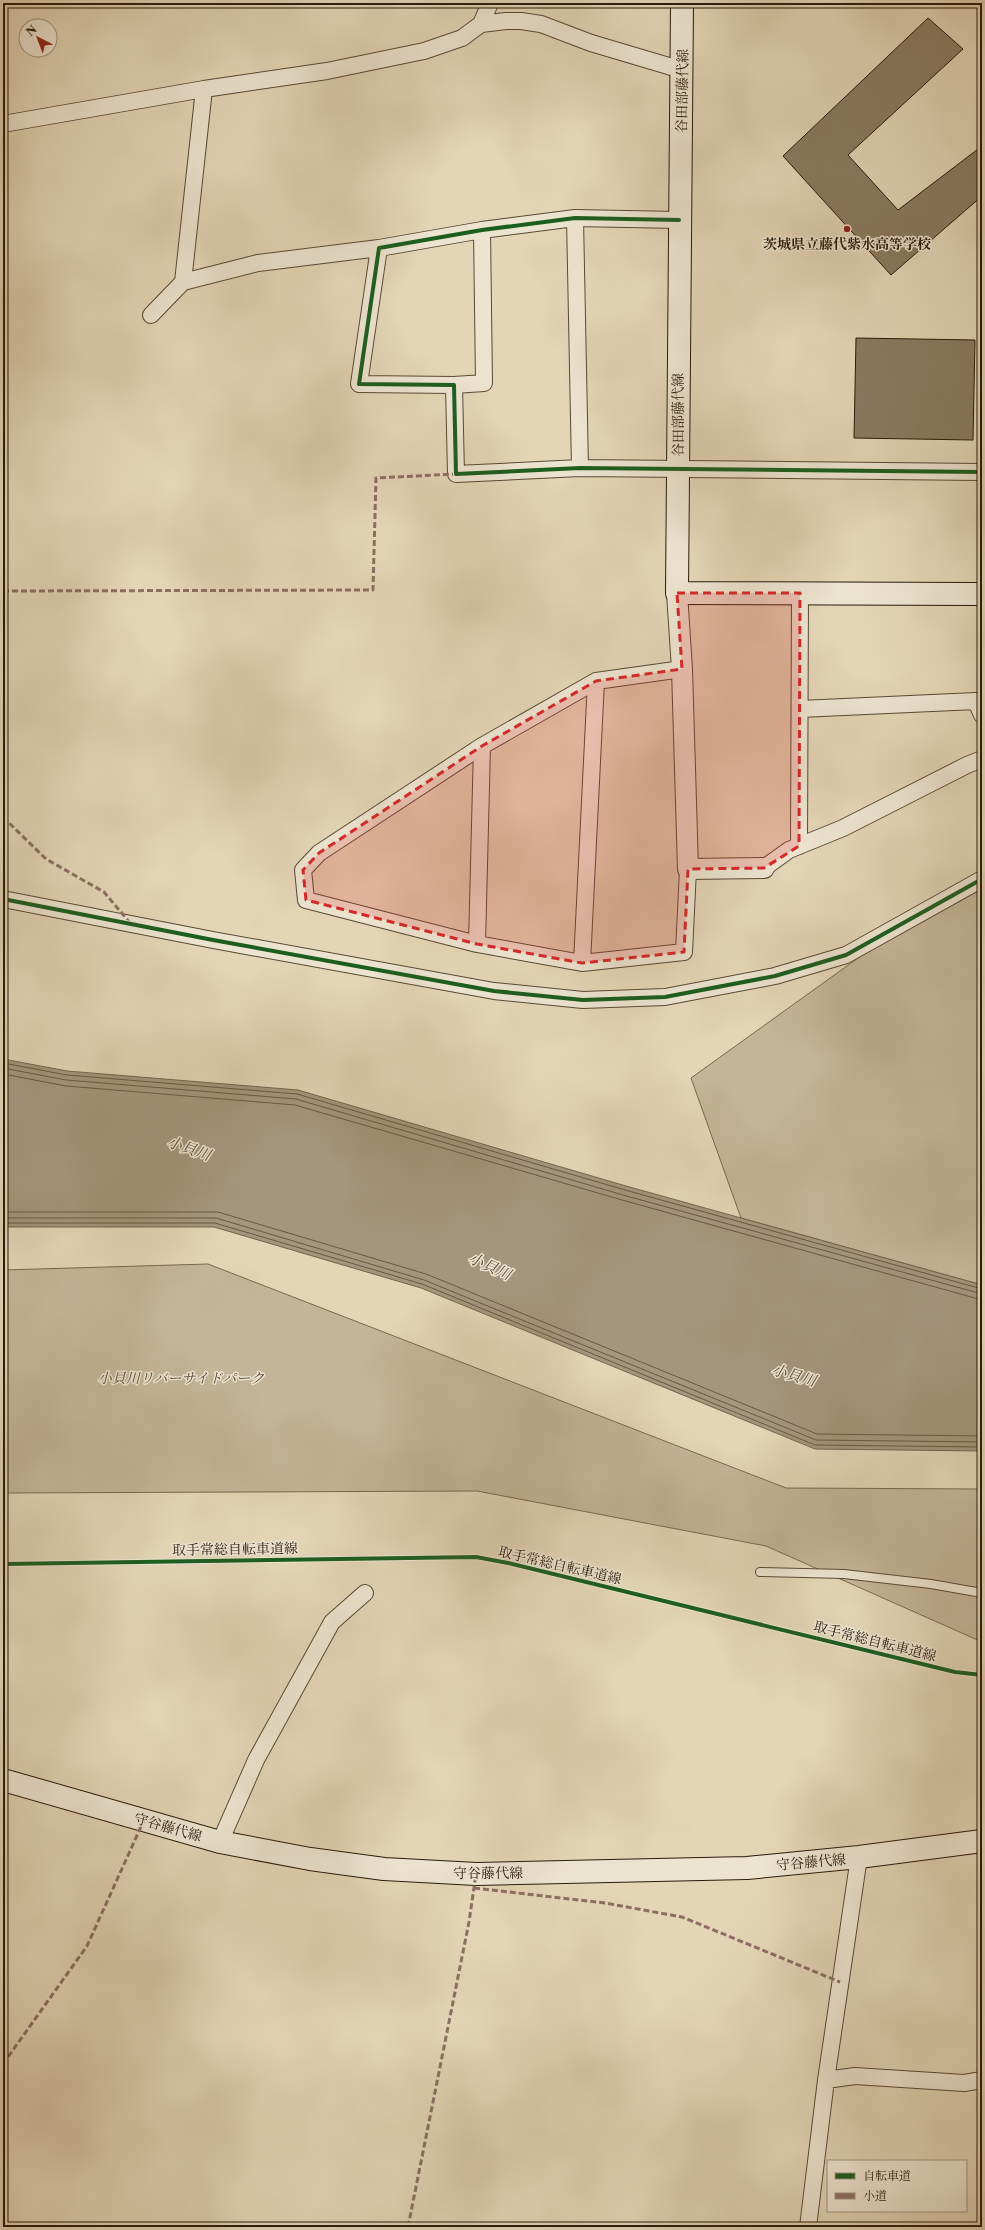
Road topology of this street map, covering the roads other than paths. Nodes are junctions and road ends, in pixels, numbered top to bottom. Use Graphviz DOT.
graph roads {
  1 [pos="490,3"];
  2 [pos="682,3"];
  3 [pos="481,24"];
  4 [pos="682,70"];
  5 [pos="204,89"];
  6 [pos="3,124"];
  7 [pos="576,218"];
  8 [pos="679,220"];
  9 [pos="482,230"];
  10 [pos="379,248"];
  11 [pos="183,282"];
  12 [pos="151,315"];
  13 [pos="454,385"];
  14 [pos="580,468"];
  15 [pos="678,469"];
  16 [pos="982,472"];
  17 [pos="677,593"];
  18 [pos="800,593"];
  19 [pos="982,594"];
  20 [pos="682,669"];
  21 [pos="596,681"];
  22 [pos="800,709"];
  23 [pos="982,715"];
  24 [pos="482,746"];
  25 [pos="982,760"];
  26 [pos="799,846"];
  27 [pos="688,868"];
  28 [pos="764,868"];
  29 [pos="982,879"];
  30 [pos="3,899"];
  31 [pos="477,944"];
  32 [pos="582,963"];
  33 [pos="760,1572"];
  34 [pos="365,1593"];
  35 [pos="982,1593"];
  36 [pos="3,1780"];
  37 [pos="982,1841"];
  38 [pos="220,1842"];
  39 [pos="859,1857"];
  40 [pos="826,2080"];
  41 [pos="982,2080"];
  42 [pos="808,2227"];
  1 -- 3 [label="street"];
  2 -- 4 [label="main road, 谷田部藤代線"];
  3 -- 4 [label="street"];
  3 -- 5 [label="street"];
  4 -- 8 [label="main road, 谷田部藤代線"];
  5 -- 6 [label="street"];
  5 -- 11 [label="street"];
  7 -- 8 [label="street"];
  7 -- 9 [label="street"];
  7 -- 14 [label="street"];
  8 -- 15 [label="main road, 谷田部藤代線"];
  9 -- 10 [label="street"];
  9 -- 13 [label="street"];
  10 -- 11 [label="street"];
  10 -- 13 [label="street"];
  11 -- 12 [label="street"];
  13 -- 14 [label="street"];
  14 -- 15 [label="street"];
  15 -- 16 [label="street"];
  15 -- 17 [label="main road, 谷田部藤代線"];
  17 -- 18 [label="main road"];
  17 -- 20 [label="street"];
  18 -- 19 [label="main road"];
  18 -- 22 [label="street"];
  20 -- 21 [label="street"];
  20 -- 27 [label="street"];
  21 -- 24 [label="street"];
  21 -- 32 [label="street"];
  22 -- 23 [label="street"];
  22 -- 26 [label="street"];
  24 -- 31 [label="street"];
  24 -- 31 [label="street"];
  25 -- 26 [label="street"];
  26 -- 28 [label="street"];
  27 -- 28 [label="street"];
  27 -- 32 [label="street"];
  29 -- 30 [label="street"];
  31 -- 32 [label="street"];
  33 -- 35 [label="lane"];
  34 -- 38 [label="street"];
  36 -- 38 [label="main road, 守谷藤代線"];
  37 -- 39 [label="main road, 守谷藤代線"];
  38 -- 39 [label="main road, 守谷藤代線"];
  39 -- 40 [label="street"];
  40 -- 41 [label="street"];
  40 -- 42 [label="street"];
}
